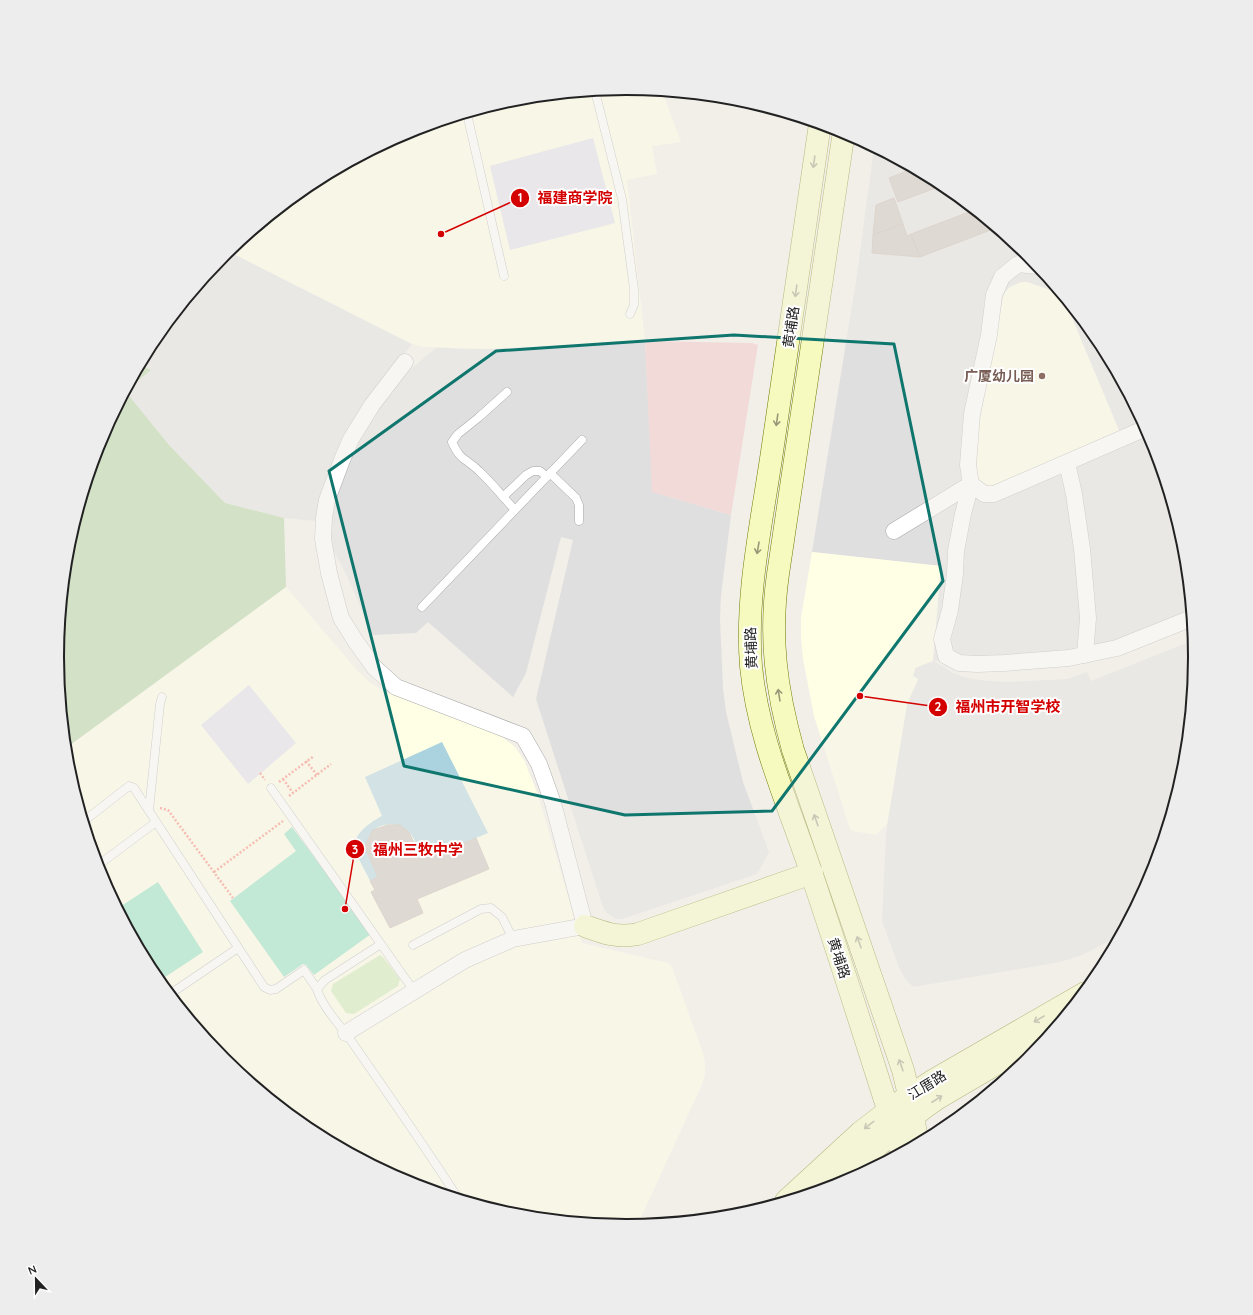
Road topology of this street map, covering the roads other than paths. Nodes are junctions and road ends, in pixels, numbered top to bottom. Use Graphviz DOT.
graph roads {
  1 [pos="595,96"];
  2 [pos="468,118"];
  3 [pos="819,130"];
  4 [pos="843,138"];
  5 [pos="1029,265"];
  6 [pos="504,276"];
  7 [pos="630,314"];
  8 [pos="405,362"];
  9 [pos="507,392"];
  10 [pos="1141,430"];
  11 [pos="582,440"];
  12 [pos="1067,463"];
  13 [pos="548,475"];
  14 [pos="971,484"];
  15 [pos="503,497"];
  16 [pos="515,510"];
  17 [pos="579,521"];
  18 [pos="894,531"];
  19 [pos="422,607"];
  20 [pos="1188,620"];
  21 [pos="1085,655"];
  22 [pos="162,697"];
  23 [pos="271,788"];
  24 [pos="149,808"];
  25 [pos="88,818"];
  26 [pos="156,822"];
  27 [pos="103,862"];
  28 [pos="812,873"];
  29 [pos="585,926"];
  30 [pos="513,940"];
  31 [pos="381,944"];
  32 [pos="413,945"];
  33 [pos="238,948"];
  34 [pos="317,989"];
  35 [pos="174,991"];
  36 [pos="414,991"];
  37 [pos="1074,999"];
  38 [pos="346,1033"];
  39 [pos="1039,1039"];
  40 [pos="911,1105"];
  41 [pos="892,1120"];
  42 [pos="917,1139"];
  43 [pos="901,1149"];
  44 [pos="840,1178"];
  45 [pos="455,1193"];
  46 [pos="793,1194"];
  1 -- 7 [label="lane"];
  2 -- 6 [label="lane"];
  3 -- 28 [label="main road, 黄埔路, one-way"];
  40 -- 4 [label="main road, 黄埔路, one-way"];
  5 -- 14 [label="street"];
  8 -- 29 [label="street"];
  9 -- 15 [label="lane"];
  10 -- 12 [label="street"];
  11 -- 13 [label="lane"];
  12 -- 14 [label="street"];
  12 -- 21 [label="street"];
  13 -- 15 [label="lane"];
  13 -- 16 [label="lane"];
  13 -- 17 [label="lane"];
  14 -- 18 [label="street"];
  14 -- 21 [label="street"];
  15 -- 16 [label="lane"];
  16 -- 19 [label="lane"];
  20 -- 21 [label="street"];
  22 -- 24 [label="lane"];
  23 -- 31 [label="lane"];
  24 -- 25 [label="lane"];
  24 -- 26 [label="lane"];
  26 -- 27 [label="lane"];
  26 -- 33 [label="lane"];
  28 -- 29 [label="main road"];
  28 -- 41 [label="main road, 黄埔路"];
  29 -- 30 [label="street"];
  30 -- 32 [label="lane"];
  30 -- 36 [label="street"];
  31 -- 34 [label="lane"];
  31 -- 36 [label="lane"];
  33 -- 34 [label="lane"];
  33 -- 35 [label="lane"];
  34 -- 38 [label="lane"];
  36 -- 38 [label="street"];
  37 -- 40 [label="main road, 江厝路, one-way"];
  38 -- 45 [label="lane"];
  40 -- 39 [label="main road, 江厝路, one-way"];
  40 -- 41 [label="main road, 江厝路"];
  40 -- 42 [label="main road, 黄埔路"];
  41 -- 43 [label="main road, 黄埔路"];
  41 -- 44 [label="main road, 江厝路"];
  41 -- 46 [label="main road, 江厝路, one-way"];
}
